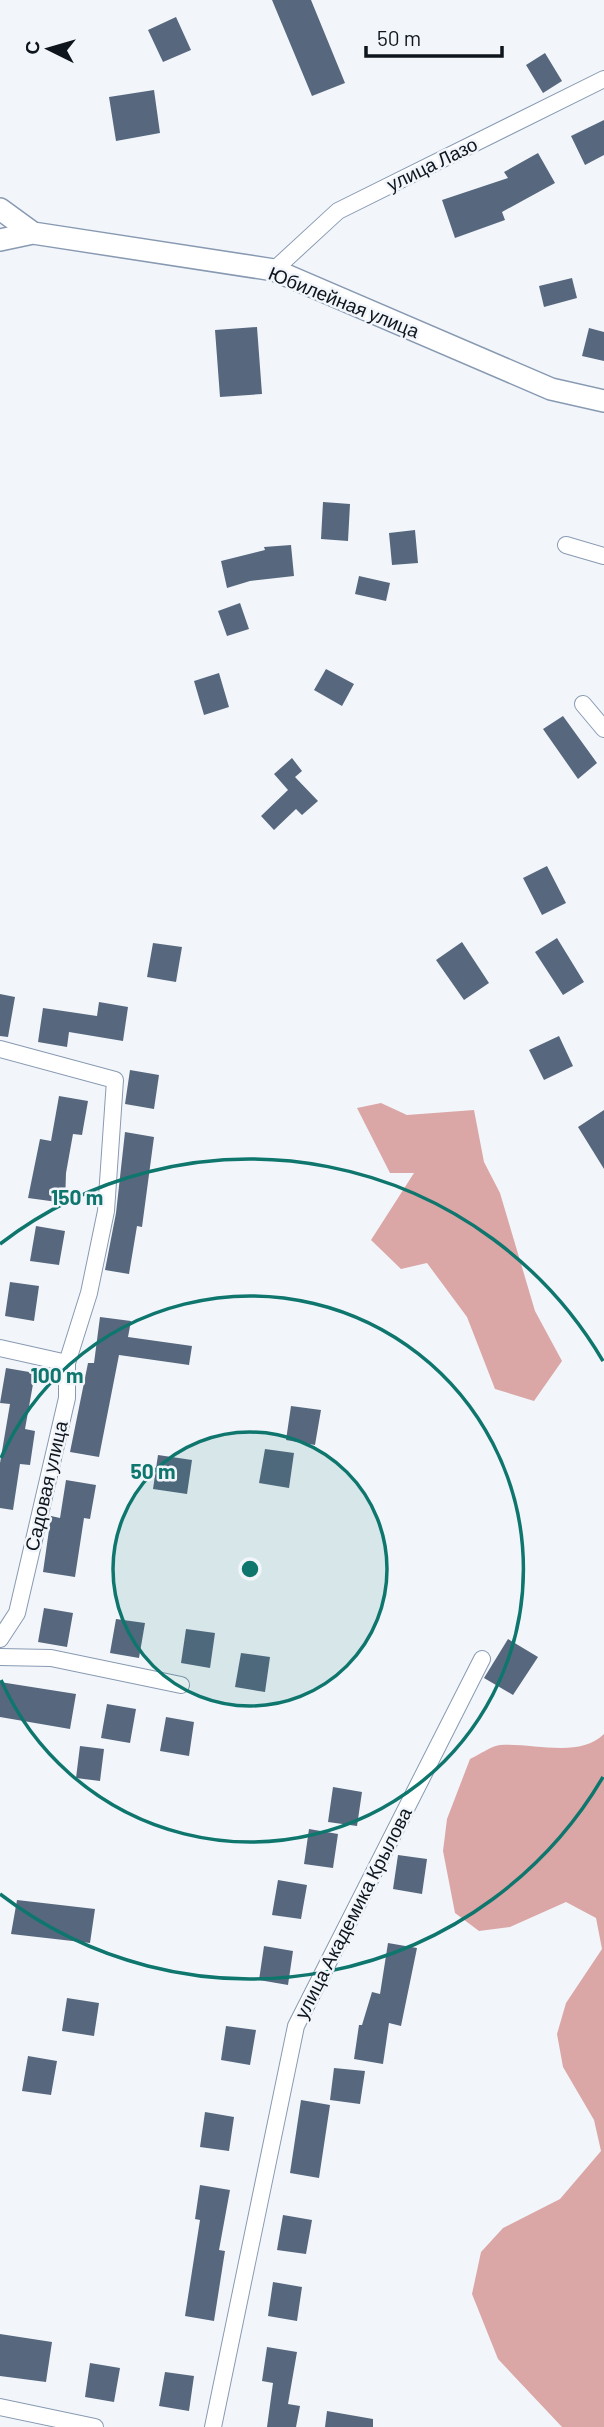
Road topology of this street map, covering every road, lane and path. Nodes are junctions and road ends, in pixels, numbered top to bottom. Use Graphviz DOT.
graph roads {
  1 [pos="604,79"];
  2 [pos="0,209"];
  3 [pos="33,233"];
  4 [pos="0,240"];
  5 [pos="274,270"];
  6 [pos="604,401"];
  7 [pos="566,545"];
  8 [pos="604,556"];
  9 [pos="583,704"];
  10 [pos="604,729"];
  11 [pos="0,1049"];
  12 [pos="0,1349"];
  13 [pos="67,1363"];
  14 [pos="0,1639"];
  15 [pos="0,1657"];
  16 [pos="482,1658"];
  17 [pos="181,1685"];
  18 [pos="0,2407"];
  19 [pos="95,2427"];
  20 [pos="213,2427"];
  1 -- 5 [label="street, улица Лазо"];
  2 -- 3 [label="street"];
  3 -- 4 [label="street"];
  3 -- 5 [label="street, Юбилейная улица"];
  5 -- 6 [label="street, Юбилейная улица"];
  7 -- 8 [label="street"];
  9 -- 10 [label="street"];
  11 -- 13 [label="street, Садовая улица"];
  12 -- 13 [label="street"];
  13 -- 14 [label="street, Садовая улица"];
  15 -- 17 [label="street"];
  16 -- 20 [label="street, улица Академика Крылова"];
  18 -- 19 [label="street"];
}
